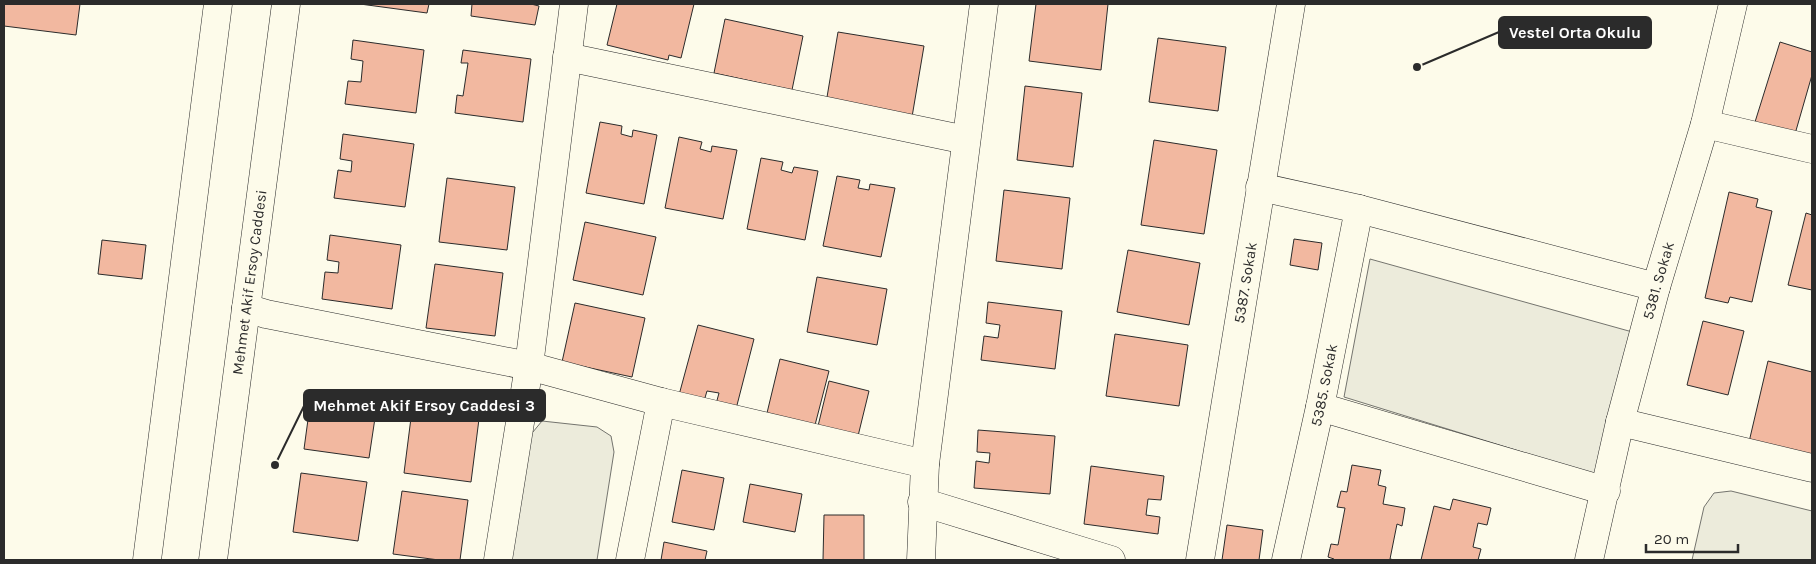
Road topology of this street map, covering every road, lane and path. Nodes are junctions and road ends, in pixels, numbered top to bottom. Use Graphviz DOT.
graph roads {
  1 [pos="218,4"];
  2 [pos="286,4"];
  3 [pos="574,4"];
  4 [pos="984,4"];
  5 [pos="1291,4"];
  6 [pos="1733,4"];
  7 [pos="567,57"];
  8 [pos="1705,124"];
  9 [pos="966,140"];
  10 [pos="1812,149"];
  11 [pos="1260,187"];
  12 [pos="1359,208"];
  13 [pos="1656,287"];
  14 [pos="246,308"];
  15 [pos="530,366"];
  16 [pos="660,402"];
  17 [pos="1320,407"];
  18 [pos="1620,422"];
  19 [pos="925,464"];
  20 [pos="1812,468"];
  21 [pos="1606,490"];
  22 [pos="922,502"];
  23 [pos="147,560"];
  24 [pos="213,560"];
  25 [pos="498,560"];
  26 [pos="630,560"];
  27 [pos="922,560"];
  28 [pos="1111,560"];
  29 [pos="1200,560"];
  30 [pos="1286,560"];
  31 [pos="1589,560"];
  1 -- 23 [label="street"];
  2 -- 14 [label="street, Mehmet Akif Ersoy Caddesi"];
  3 -- 7 [label="street"];
  4 -- 9 [label="street"];
  5 -- 11 [label="street, 5387. Sokak"];
  6 -- 8 [label="street, 5381. Sokak"];
  7 -- 9 [label="street"];
  7 -- 15 [label="street"];
  8 -- 10 [label="street"];
  8 -- 13 [label="street, 5381. Sokak"];
  9 -- 19 [label="street"];
  11 -- 12 [label="street"];
  11 -- 29 [label="street, 5387. Sokak"];
  12 -- 13 [label="street"];
  12 -- 17 [label="street, 5385. Sokak"];
  13 -- 18 [label="street, 5381. Sokak"];
  14 -- 15 [label="street"];
  14 -- 24 [label="street, Mehmet Akif Ersoy Caddesi"];
  15 -- 16 [label="street"];
  15 -- 25 [label="street"];
  16 -- 19 [label="street"];
  16 -- 26 [label="street"];
  17 -- 21 [label="street"];
  17 -- 30 [label="street, 5385. Sokak"];
  18 -- 20 [label="street"];
  18 -- 21 [label="street, 5381. Sokak"];
  19 -- 22 [label="street"];
  21 -- 31 [label="street, 5381. Sokak"];
  22 -- 27 [label="street"];
  22 -- 28 [label="street"];
}
